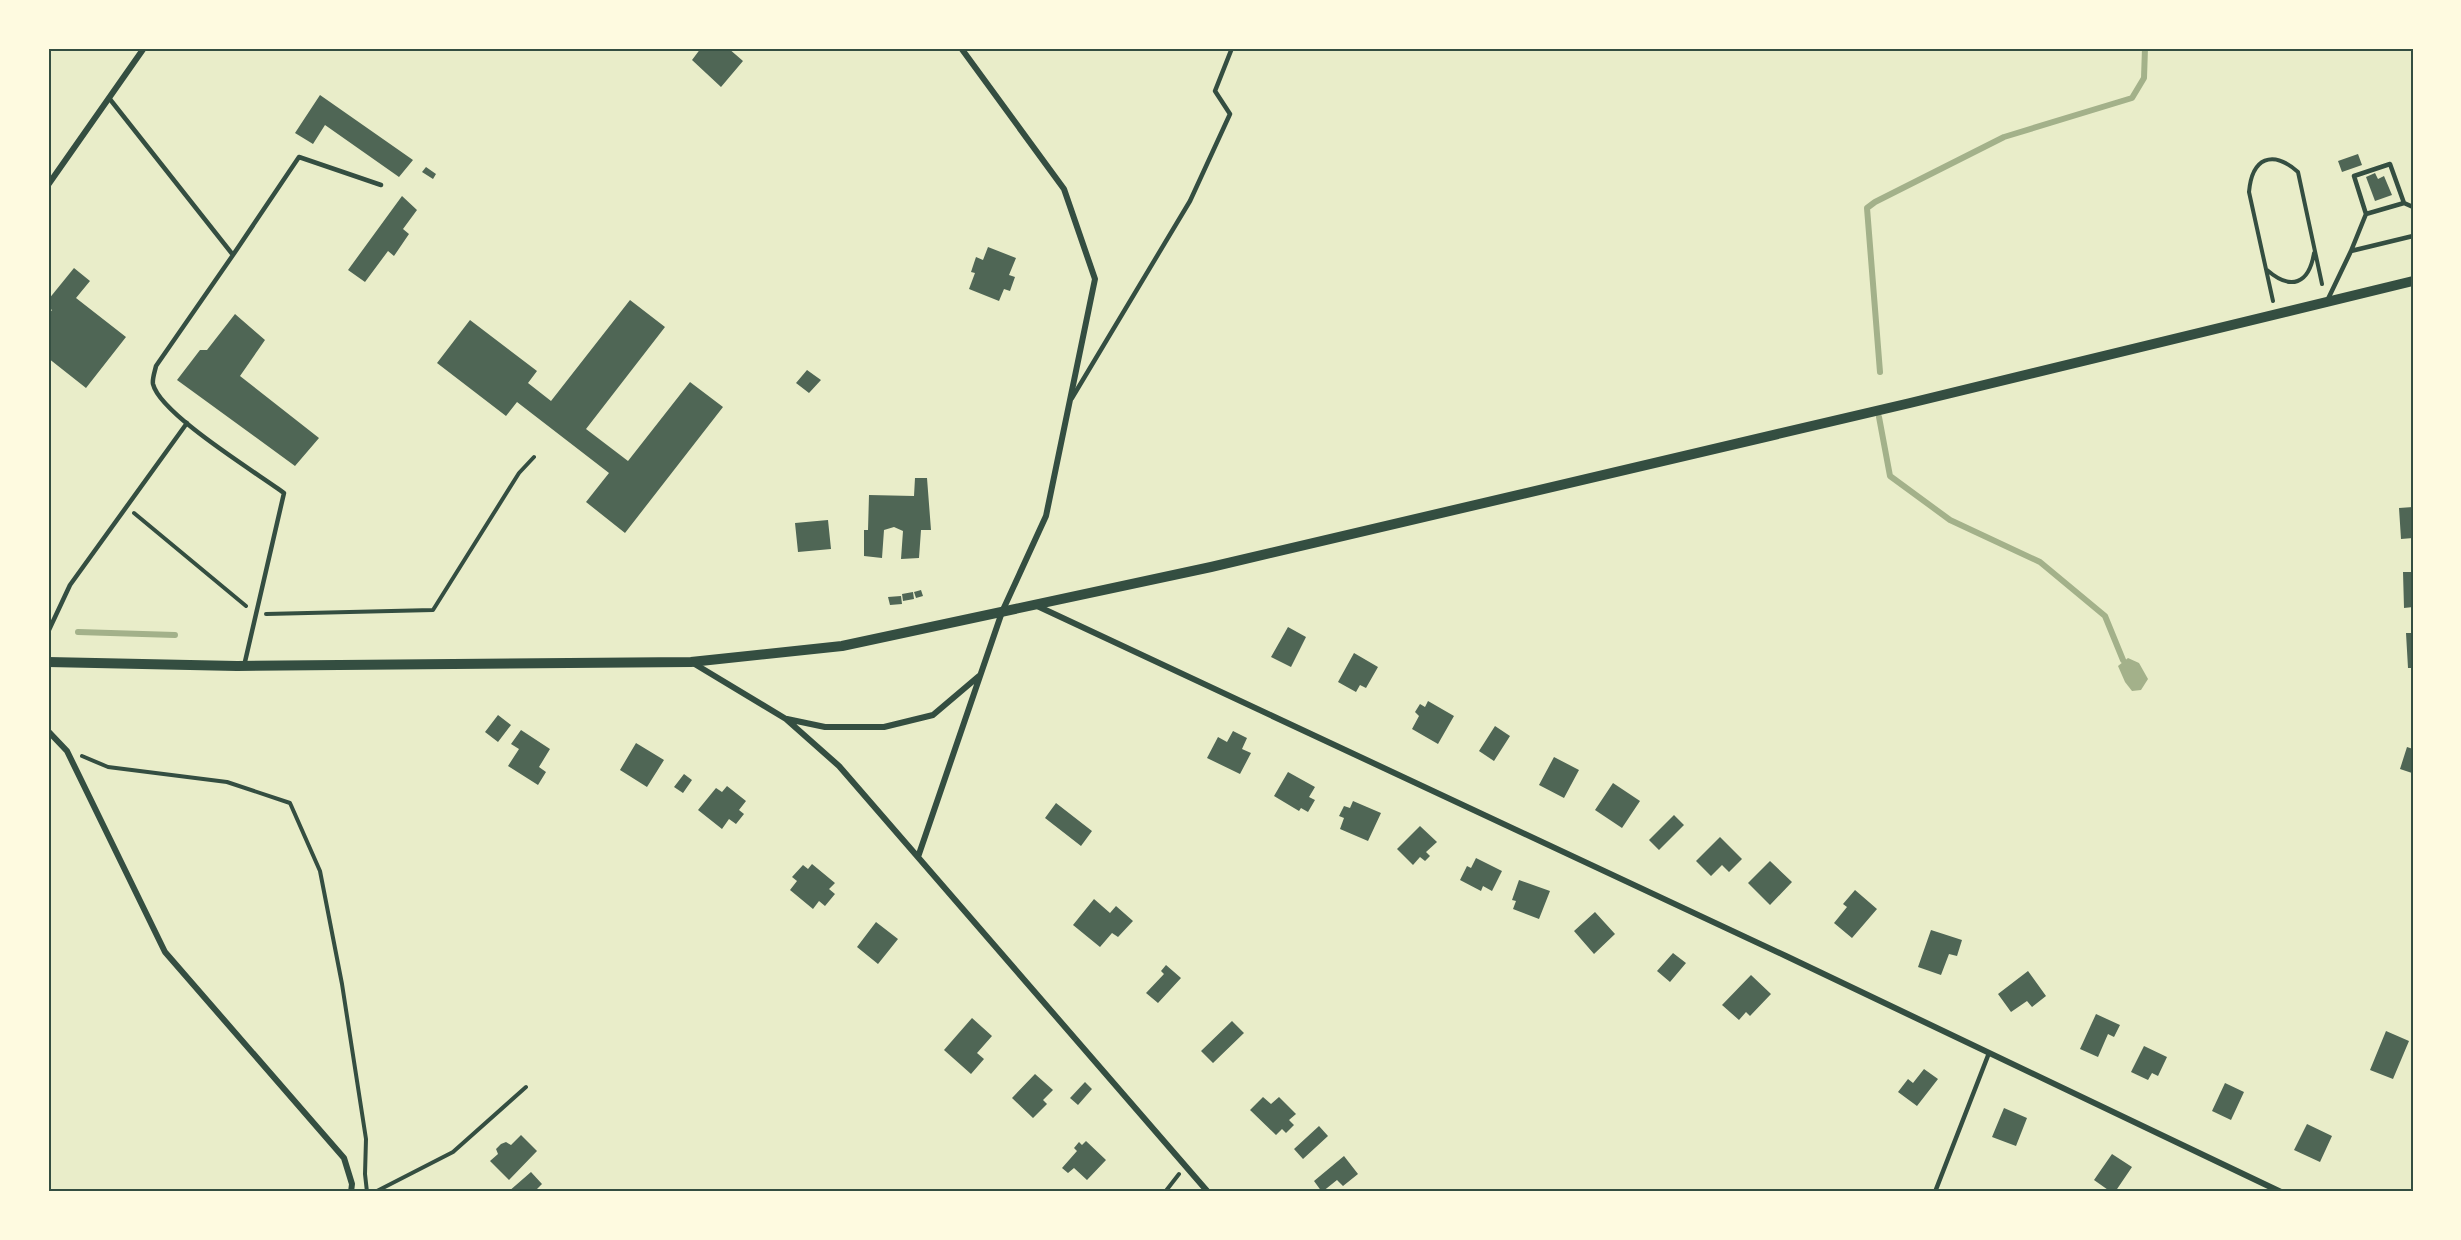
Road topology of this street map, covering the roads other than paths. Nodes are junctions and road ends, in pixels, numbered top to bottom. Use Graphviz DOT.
graph roads {
  1 [pos="144,48"];
  2 [pos="961,48"];
  3 [pos="1232,48"];
  4 [pos="109,98"];
  5 [pos="48,185"];
  6 [pos="381,185"];
  7 [pos="2404,202"];
  8 [pos="2413,207"];
  9 [pos="2366,214"];
  10 [pos="2413,236"];
  11 [pos="2351,251"];
  12 [pos="233,255"];
  13 [pos="2413,281"];
  14 [pos="2326,302"];
  15 [pos="1070,402"];
  16 [pos="187,423"];
  17 [pos="1034,605"];
  18 [pos="1002,612"];
  19 [pos="48,632"];
  20 [pos="48,662"];
  21 [pos="691,662"];
  22 [pos="244,666"];
  23 [pos="980,675"];
  24 [pos="786,719"];
  25 [pos="48,731"];
  26 [pos="918,857"];
  27 [pos="1989,1053"];
  28 [pos="351,1192"];
  29 [pos="1208,1192"];
  30 [pos="1935,1192"];
  31 [pos="2281,1192"];
  1 -- 4 [label="street"];
  2 -- 15 [label="street"];
  3 -- 15 [label="lane"];
  4 -- 5 [label="street"];
  4 -- 12 [label="lane"];
  6 -- 12 [label="lane"];
  7 -- 8 [label="lane"];
  7 -- 9 [label="lane"];
  7 -- 9 [label="lane"];
  9 -- 11 [label="lane"];
  10 -- 11 [label="lane"];
  11 -- 14 [label="lane"];
  12 -- 16 [label="lane"];
  13 -- 14 [label="street"];
  14 -- 17 [label="street"];
  15 -- 18 [label="street"];
  16 -- 19 [label="lane"];
  16 -- 22 [label="lane"];
  17 -- 18 [label="street"];
  17 -- 27 [label="street"];
  18 -- 21 [label="street"];
  18 -- 23 [label="street"];
  20 -- 22 [label="street"];
  21 -- 22 [label="street"];
  21 -- 24 [label="street"];
  23 -- 24 [label="street"];
  23 -- 26 [label="street"];
  24 -- 26 [label="street"];
  25 -- 28 [label="street"];
  26 -- 29 [label="street"];
  27 -- 30 [label="lane"];
  27 -- 31 [label="street"];
}
